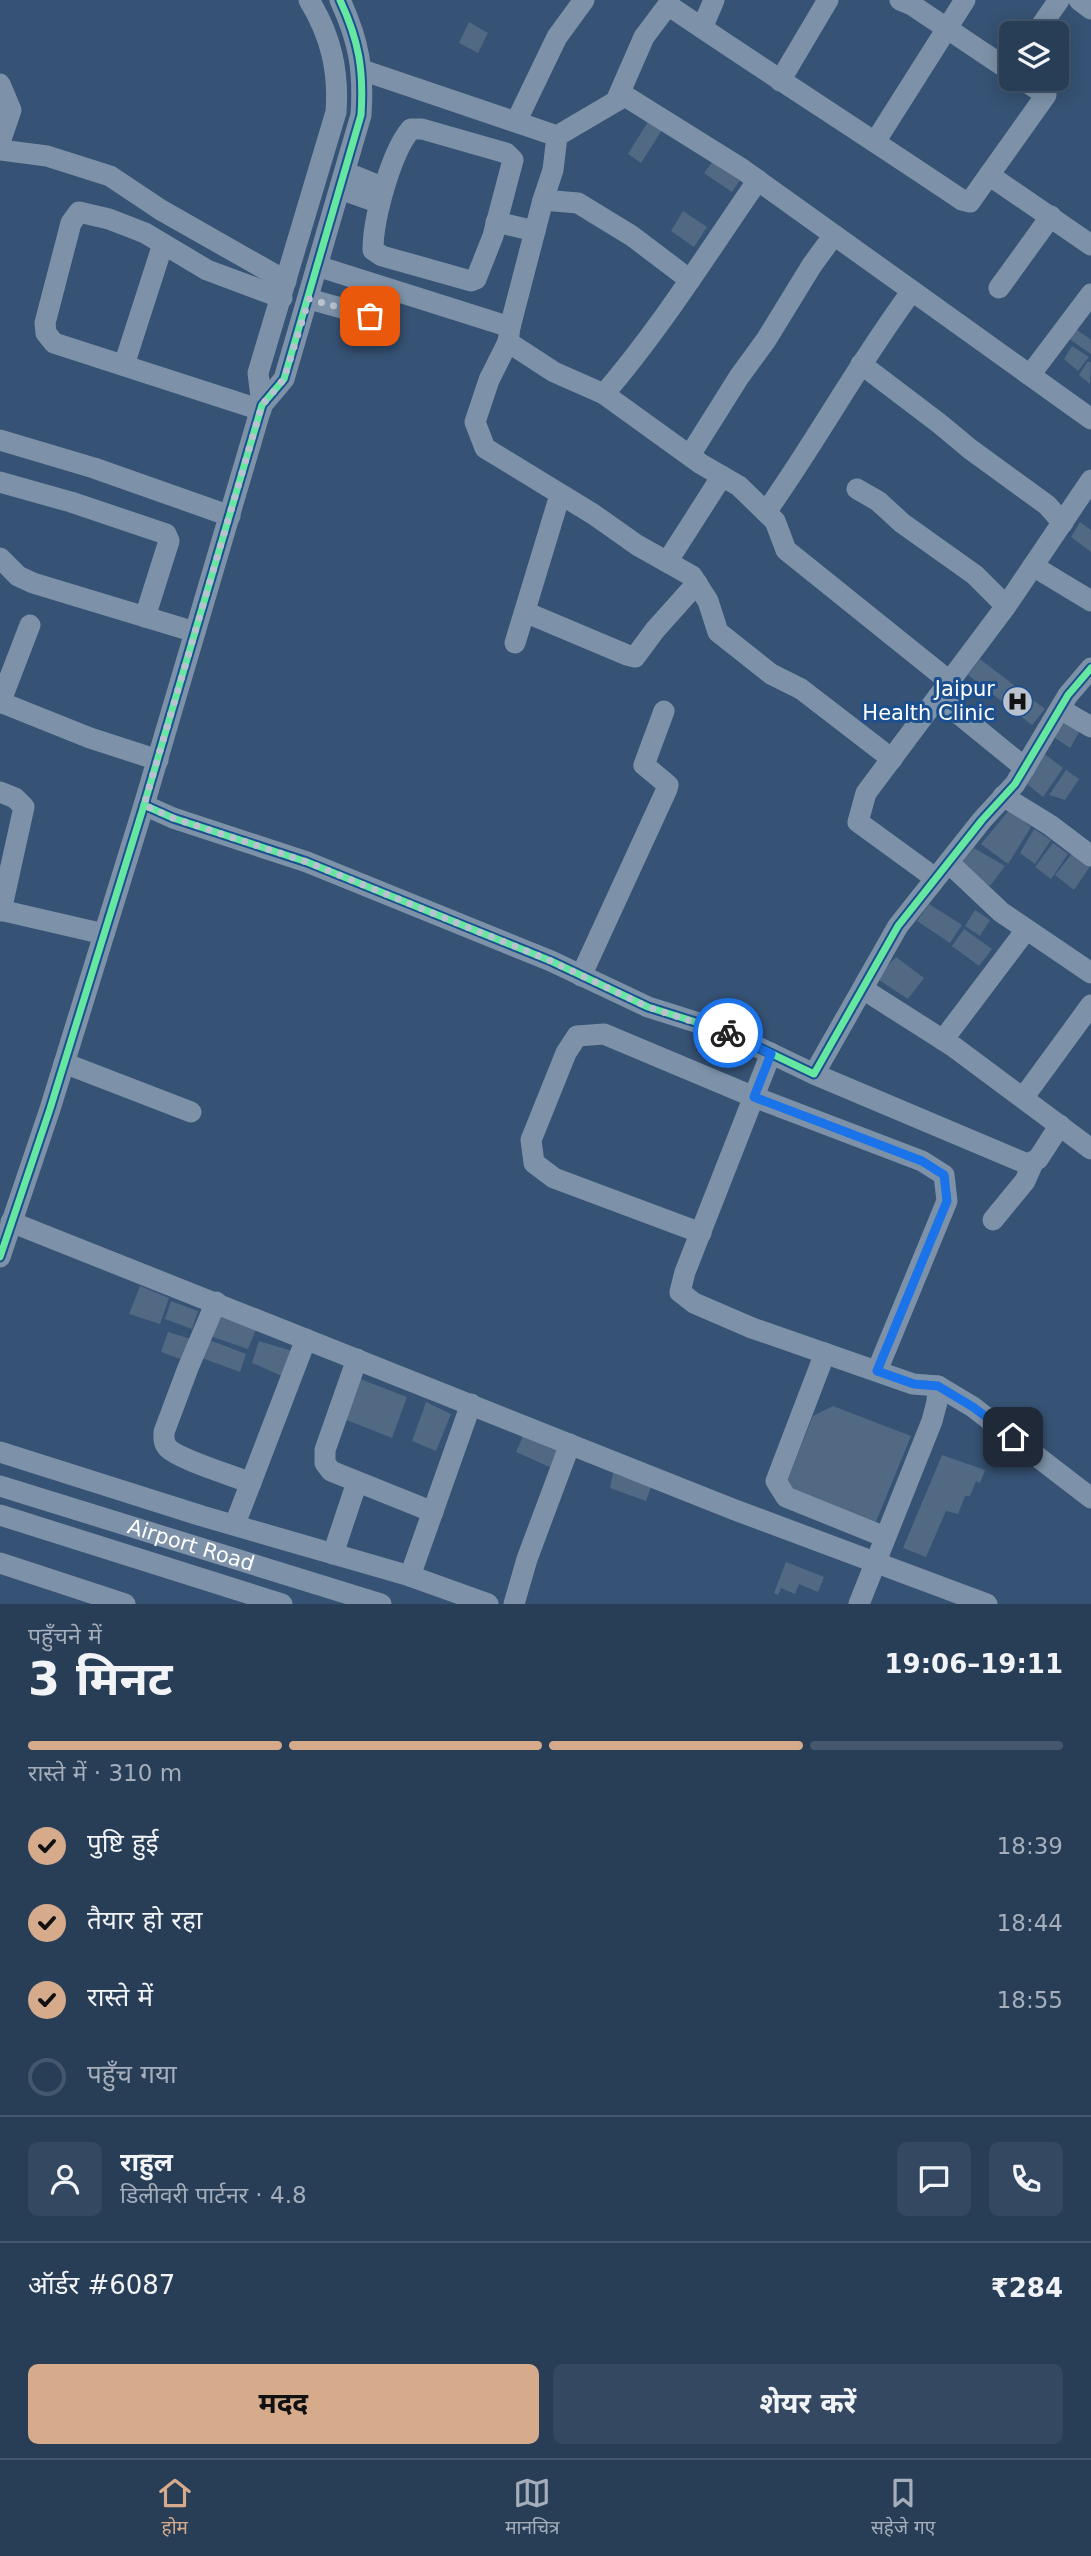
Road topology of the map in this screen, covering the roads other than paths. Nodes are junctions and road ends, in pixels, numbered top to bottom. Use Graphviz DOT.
graph roads {
  1 [pos="309,0"];
  2 [pos="340,0"];
  3 [pos="584,0"];
  4 [pos="714,0"];
  5 [pos="828,0"];
  6 [pos="900,0"];
  7 [pos="965,0"];
  8 [pos="1059,0"];
  9 [pos="1079,0"];
  10 [pos="1091,9"];
  11 [pos="1044,21"];
  12 [pos="702,28"];
  13 [pos="947,30"];
  14 [pos="999,62"];
  15 [pos="362,70"];
  16 [pos="780,80"];
  17 [pos="0,84"];
  18 [pos="1041,91"];
  19 [pos="616,101"];
  20 [pos="516,122"];
  21 [pos="557,136"];
  22 [pos="0,142"];
  23 [pos="875,142"];
  24 [pos="0,150"];
  25 [pos="989,175"];
  26 [pos="758,180"];
  27 [pos="342,181"];
  28 [pos="382,195"];
  29 [pos="543,200"];
  30 [pos="1051,216"];
  31 [pos="494,229"];
  32 [pos="834,235"];
  33 [pos="532,238"];
  34 [pos="163,244"];
  35 [pos="1091,245"];
  36 [pos="317,266"];
  37 [pos="690,280"];
  38 [pos="999,288"];
  39 [pos="284,290"];
  40 [pos="912,291"];
  41 [pos="1091,294"];
  42 [pos="309,299"];
  43 [pos="370,316"];
  44 [pos="509,335"];
  45 [pos="861,364"];
  46 [pos="124,365"];
  47 [pos="1030,375"];
  48 [pos="604,394"];
  49 [pos="262,407"];
  50 [pos="1091,419"];
  51 [pos="0,440"];
  52 [pos="690,456"];
  53 [pos="722,476"];
  54 [pos="1091,480"];
  55 [pos="0,482"];
  56 [pos="857,489"];
  57 [pos="560,495"];
  58 [pos="765,512"];
  59 [pos="230,516"];
  60 [pos="1063,523"];
  61 [pos="0,558"];
  62 [pos="667,562"];
  63 [pos="1033,566"];
  64 [pos="696,583"];
  65 [pos="1091,601"];
  66 [pos="1006,606"];
  67 [pos="525,612"];
  68 [pos="145,617"];
  69 [pos="30,625"];
  70 [pos="195,632"];
  71 [pos="515,643"];
  72 [pos="1091,668"];
  73 [pos="944,689"];
  74 [pos="0,703"];
  75 [pos="1060,709"];
  76 [pos="664,711"];
  77 [pos="1091,727"];
  78 [pos="892,759"];
  79 [pos="158,761"];
  80 [pos="1025,768"];
  81 [pos="0,792"];
  82 [pos="1003,796"];
  83 [pos="144,805"];
  84 [pos="1091,856"];
  85 [pos="942,871"];
  86 [pos="1,910"];
  87 [pos="1026,930"];
  88 [pos="104,934"];
  89 [pos="1091,973"];
  90 [pos="581,976"];
  91 [pos="863,989"];
  92 [pos="1091,1005"];
  93 [pos="943,1040"];
  94 [pos="771,1054"];
  95 [pos="64,1063"];
  96 [pos="814,1074"];
  97 [pos="754,1097"];
  98 [pos="1023,1098"];
  99 [pos="191,1112"];
  100 [pos="1060,1125"];
  101 [pos="1091,1149"];
  102 [pos="1033,1163"];
  103 [pos="993,1220"];
  104 [pos="12,1222"];
  105 [pos="701,1233"];
  106 [pos="1,1253"];
  107 [pos="216,1302"];
  108 [pos="306,1339"];
  109 [pos="825,1353"];
  110 [pos="357,1359"];
  111 [pos="877,1371"];
  112 [pos="938,1386"];
  113 [pos="471,1404"];
  114 [pos="570,1444"];
  115 [pos="0,1452"];
  116 [pos="357,1482"];
  117 [pos="251,1483"];
  118 [pos="0,1486"];
  119 [pos="1091,1498"];
  120 [pos="433,1513"];
  121 [pos="0,1515"];
  122 [pos="235,1524"];
  123 [pos="885,1537"];
  124 [pos="333,1555"];
  125 [pos="874,1562"];
  126 [pos="0,1563"];
  127 [pos="410,1576"];
  128 [pos="125,1604"];
  129 [pos="282,1604"];
  130 [pos="381,1604"];
  131 [pos="488,1604"];
  132 [pos="514,1604"];
  133 [pos="859,1604"];
  134 [pos="987,1604"];
  1 -- 39 [label="street"];
  2 -- 15 [label="street"];
  3 -- 20 [label="street"];
  4 -- 12 [label="street"];
  5 -- 16 [label="street"];
  6 -- 13 [label="street"];
  7 -- 13 [label="street"];
  8 -- 11 [label="street"];
  9 -- 10 [label="street"];
  12 -- 16 [label="street"];
  12 -- 19 [label="street"];
  13 -- 14 [label="street"];
  13 -- 23 [label="street"];
  15 -- 20 [label="street"];
  15 -- 27 [label="street"];
  16 -- 23 [label="street"];
  17 -- 22 [label="street"];
  18 -- 25 [label="street"];
  19 -- 21 [label="street"];
  19 -- 26 [label="street"];
  20 -- 21 [label="street"];
  21 -- 29 [label="street"];
  23 -- 25 [label="street"];
  24 -- 39 [label="street"];
  25 -- 30 [label="street"];
  26 -- 32 [label="street"];
  26 -- 37 [label="street"];
  27 -- 28 [label="street"];
  27 -- 36 [label="street"];
  28 -- 31 [label="street"];
  28 -- 31 [label="street"];
  29 -- 33 [label="street"];
  29 -- 37 [label="street"];
  30 -- 35 [label="street"];
  30 -- 38 [label="street"];
  31 -- 33 [label="street"];
  32 -- 40 [label="street"];
  32 -- 52 [label="street"];
  33 -- 44 [label="street"];
  34 -- 39 [label="street"];
  34 -- 46 [label="street"];
  34 -- 46 [label="street"];
  36 -- 42 [label="street"];
  36 -- 44 [label="street"];
  37 -- 48 [label="street"];
  39 -- 49 [label="street"];
  40 -- 45 [label="street"];
  40 -- 47 [label="street"];
  41 -- 47 [label="street"];
  42 -- 43 [label="street"];
  42 -- 49 [label="street"];
  44 -- 48 [label="street"];
  44 -- 57 [label="street"];
  45 -- 58 [label="street"];
  45 -- 60 [label="street"];
  46 -- 49 [label="street"];
  47 -- 50 [label="street"];
  48 -- 52 [label="street"];
  49 -- 59 [label="street"];
  51 -- 59 [label="street"];
  52 -- 53 [label="street"];
  53 -- 58 [label="street"];
  53 -- 62 [label="street"];
  54 -- 60 [label="street"];
  55 -- 68 [label="street"];
  56 -- 66 [label="street"];
  57 -- 62 [label="street"];
  57 -- 67 [label="street"];
  58 -- 73 [label="street"];
  59 -- 70 [label="street"];
  60 -- 63 [label="street"];
  61 -- 68 [label="street"];
  62 -- 64 [label="street"];
  63 -- 65 [label="street"];
  63 -- 66 [label="street"];
  64 -- 67 [label="street"];
  64 -- 78 [label="street"];
  66 -- 73 [label="street"];
  67 -- 71 [label="street"];
  68 -- 70 [label="street"];
  69 -- 74 [label="street"];
  70 -- 79 [label="street"];
  72 -- 75 [label="street"];
  73 -- 78 [label="street"];
  73 -- 80 [label="street"];
  74 -- 79 [label="street"];
  75 -- 77 [label="street"];
  75 -- 80 [label="street"];
  76 -- 90 [label="street"];
  78 -- 85 [label="street"];
  79 -- 83 [label="street"];
  80 -- 82 [label="street"];
  81 -- 86 [label="street"];
  82 -- 84 [label="street"];
  82 -- 85 [label="street"];
  83 -- 88 [label="street"];
  83 -- 90 [label="street"];
  85 -- 87 [label="street"];
  85 -- 91 [label="street"];
  86 -- 88 [label="street"];
  87 -- 89 [label="street"];
  87 -- 93 [label="street"];
  88 -- 95 [label="street"];
  90 -- 94 [label="street"];
  91 -- 93 [label="street"];
  91 -- 96 [label="street"];
  92 -- 98 [label="street"];
  93 -- 98 [label="street"];
  94 -- 96 [label="street"];
  94 -- 97 [label="street"];
  95 -- 99 [label="street"];
  95 -- 104 [label="street"];
  96 -- 102 [label="street"];
  97 -- 105 [label="street"];
  97 -- 105 [label="street"];
  97 -- 111 [label="street"];
  98 -- 100 [label="street"];
  100 -- 101 [label="street"];
  100 -- 102 [label="street"];
  102 -- 103 [label="street"];
  104 -- 106 [label="street"];
  104 -- 107 [label="street"];
  105 -- 109 [label="street"];
  107 -- 108 [label="street"];
  107 -- 117 [label="street"];
  108 -- 110 [label="street"];
  108 -- 117 [label="street"];
  109 -- 111 [label="street"];
  109 -- 123 [label="street"];
  110 -- 113 [label="street"];
  110 -- 116 [label="street"];
  111 -- 112 [label="street"];
  112 -- 119 [label="street"];
  112 -- 123 [label="street"];
  113 -- 114 [label="street"];
  113 -- 120 [label="street"];
  114 -- 125 [label="street"];
  114 -- 132 [label="street"];
  115 -- 122 [label="street"];
  116 -- 120 [label="street"];
  116 -- 124 [label="street"];
  117 -- 122 [label="street"];
  118 -- 130 [label="street, Airport Road"];
  120 -- 127 [label="street"];
  121 -- 129 [label="street"];
  122 -- 124 [label="street"];
  123 -- 125 [label="street"];
  124 -- 127 [label="street"];
  125 -- 133 [label="street"];
  125 -- 134 [label="street"];
  126 -- 128 [label="street"];
  127 -- 131 [label="street"];
}
